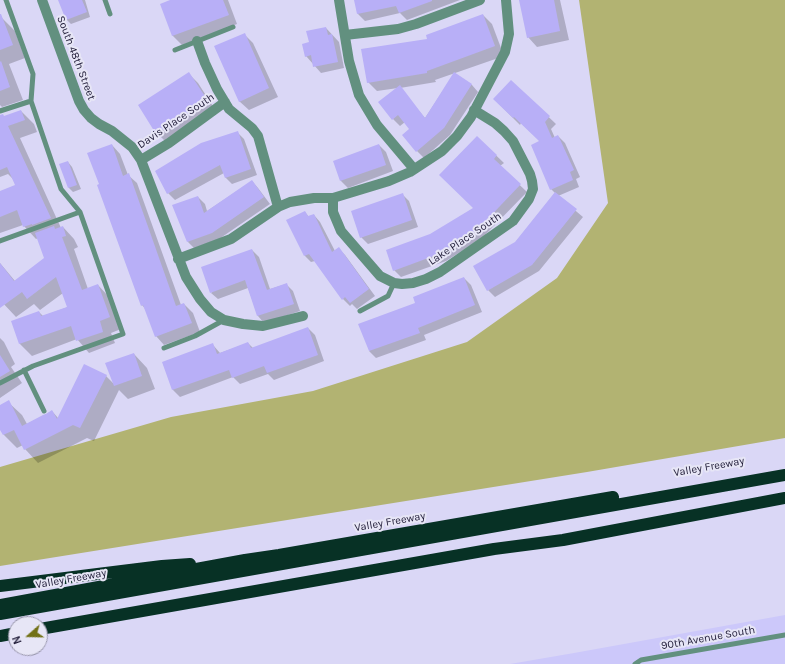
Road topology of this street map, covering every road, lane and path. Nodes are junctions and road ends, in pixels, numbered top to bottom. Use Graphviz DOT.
graph roads {
  1 [pos="6,0"];
  2 [pos="42,0"];
  3 [pos="105,0"];
  4 [pos="339,0"];
  5 [pos="480,0"];
  6 [pos="506,0"];
  7 [pos="110,14"];
  8 [pos="232,27"];
  9 [pos="345,35"];
  10 [pos="197,41"];
  11 [pos="175,50"];
  12 [pos="31,101"];
  13 [pos="225,102"];
  14 [pos="474,110"];
  15 [pos="0,111"];
  16 [pos="141,160"];
  17 [pos="414,169"];
  18 [pos="333,198"];
  19 [pos="278,207"];
  20 [pos="80,212"];
  21 [pos="0,241"];
  22 [pos="178,259"];
  23 [pos="394,283"];
  24 [pos="360,311"];
  25 [pos="303,316"];
  26 [pos="224,320"];
  27 [pos="164,348"];
  28 [pos="24,370"];
  29 [pos="0,383"];
  30 [pos="44,411"];
  31 [pos="785,466"];
  32 [pos="785,475"];
  33 [pos="785,498"];
  34 [pos="245,560"];
  35 [pos="0,586"];
  36 [pos="0,605"];
  37 [pos="0,614"];
  38 [pos="48,628"];
  39 [pos="785,635"];
  40 [pos="635,664"];
  1 -- 12 [label="lane"];
  2 -- 16 [label="street, South 48th Street"];
  3 -- 7 [label="lane"];
  4 -- 9 [label="street"];
  5 -- 9 [label="street"];
  6 -- 14 [label="street"];
  8 -- 10 [label="lane"];
  9 -- 17 [label="street"];
  10 -- 11 [label="lane"];
  10 -- 13 [label="street"];
  12 -- 15 [label="lane"];
  12 -- 20 [label="lane"];
  13 -- 16 [label="street, Davis Place South"];
  13 -- 19 [label="street"];
  14 -- 17 [label="street"];
  14 -- 23 [label="street, Lake Place South"];
  16 -- 22 [label="street, South 48th Street"];
  17 -- 18 [label="street"];
  18 -- 19 [label="street"];
  18 -- 23 [label="street"];
  19 -- 22 [label="street"];
  20 -- 21 [label="lane"];
  20 -- 28 [label="lane"];
  22 -- 26 [label="street"];
  23 -- 24 [label="lane"];
  25 -- 26 [label="street"];
  26 -- 27 [label="lane"];
  28 -- 29 [label="lane"];
  28 -- 30 [label="lane"];
  31 -- 34 [label="highway, Valley Freeway"];
  32 -- 37 [label="highway"];
  33 -- 38 [label="highway"];
  34 -- 35 [label="highway"];
  34 -- 36 [label="highway, Valley Freeway"];
  39 -- 40 [label="lane, 90th Avenue South"];
}
